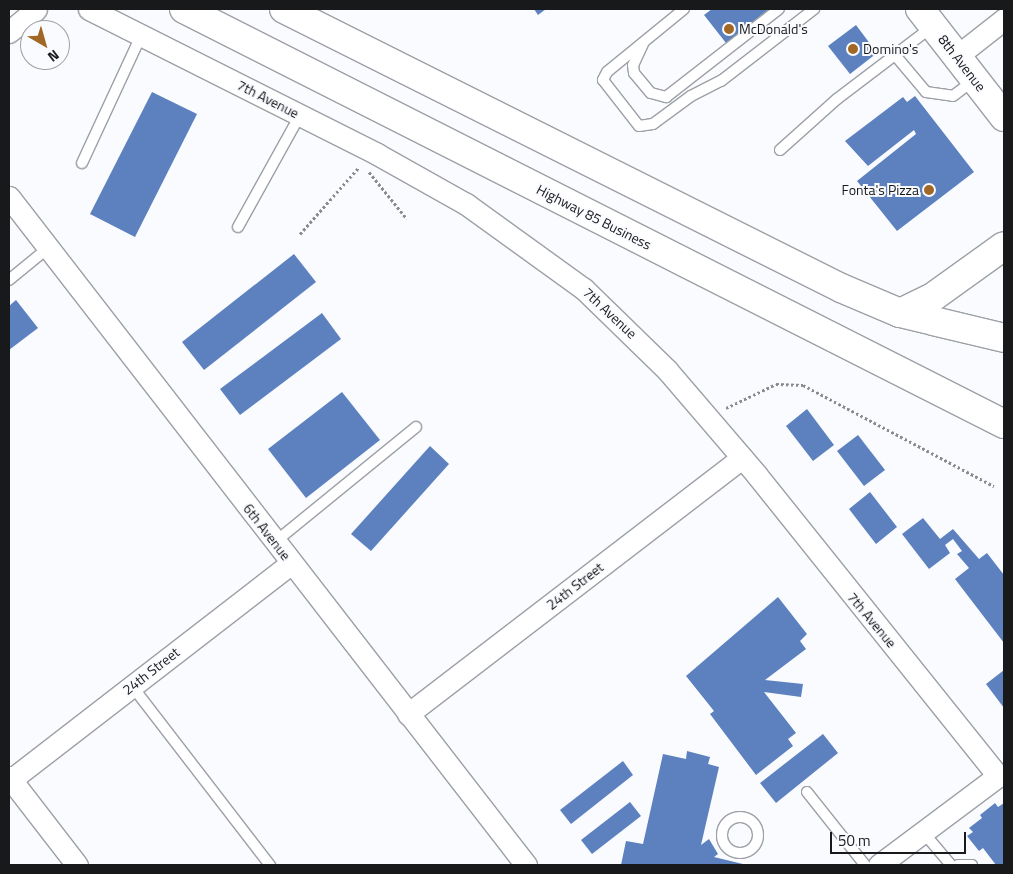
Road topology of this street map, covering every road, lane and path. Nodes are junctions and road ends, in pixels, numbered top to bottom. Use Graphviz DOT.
graph roads {
  1 [pos="36,9"];
  2 [pos="89,9"];
  3 [pos="184,9"];
  4 [pos="285,9"];
  5 [pos="684,9"];
  6 [pos="779,9"];
  7 [pos="814,9"];
  8 [pos="927,17"];
  9 [pos="1004,19"];
  10 [pos="9,32"];
  11 [pos="142,36"];
  12 [pos="644,41"];
  13 [pos="895,55"];
  14 [pos="957,56"];
  15 [pos="975,79"];
  16 [pos="300,115"];
  17 [pos="1004,117"];
  18 [pos="780,150"];
  19 [pos="82,163"];
  20 [pos="9,197"];
  21 [pos="407,219"];
  22 [pos="238,227"];
  23 [pos="300,234"];
  24 [pos="1004,246"];
  25 [pos="48,248"];
  26 [pos="9,280"];
  27 [pos="900,313"];
  28 [pos="1004,338"];
  29 [pos="707,417"];
  30 [pos="1004,424"];
  31 [pos="416,427"];
  32 [pos="742,458"];
  33 [pos="994,486"];
  34 [pos="275,542"];
  35 [pos="291,563"];
  36 [pos="132,686"];
  37 [pos="408,714"];
  38 [pos="10,778"];
  39 [pos="807,792"];
  40 [pos="923,832"];
  41 [pos="77,865"];
  42 [pos="270,865"];
  43 [pos="526,865"];
  44 [pos="865,865"];
  45 [pos="878,865"];
  46 [pos="951,865"];
  47 [pos="958,865"];
  48 [pos="972,865"];
  1 -- 10 [label="street"];
  2 -- 11 [label="street, 7th Avenue"];
  3 -- 30 [label="main road, Highway 85 Business"];
  4 -- 27 [label="main road"];
  5 -- 12 [label="lane"];
  6 -- 12 [label="lane"];
  7 -- 12 [label="lane"];
  8 -- 13 [label="lane"];
  8 -- 14 [label="main road, 8th Avenue"];
  9 -- 14 [label="street"];
  11 -- 16 [label="street, 7th Avenue"];
  11 -- 19 [label="lane"];
  13 -- 15 [label="lane"];
  13 -- 18 [label="lane"];
  14 -- 15 [label="main road, 8th Avenue"];
  15 -- 17 [label="main road, 8th Avenue"];
  16 -- 22 [label="lane"];
  16 -- 29 [label="street, 7th Avenue"];
  20 -- 25 [label="street, 6th Avenue"];
  21 -- 23 [label="path"];
  24 -- 27 [label="main road"];
  25 -- 26 [label="lane"];
  25 -- 34 [label="street, 6th Avenue"];
  27 -- 28 [label="main road"];
  29 -- 32 [label="street, 7th Avenue"];
  29 -- 33 [label="path"];
  31 -- 34 [label="lane"];
  32 -- 37 [label="street, 24th Street"];
  32 -- 40 [label="street, 7th Avenue"];
  34 -- 35 [label="street, 6th Avenue"];
  35 -- 36 [label="street, 24th Street"];
  35 -- 37 [label="street, 6th Avenue"];
  36 -- 38 [label="street, 24th Street"];
  36 -- 42 [label="lane"];
  37 -- 43 [label="street, 6th Avenue"];
  38 -- 41 [label="street"];
  39 -- 44 [label="lane"];
  40 -- 45 [label="street"];
  40 -- 46 [label="lane"];
  47 -- 48 [label="lane"];
}
